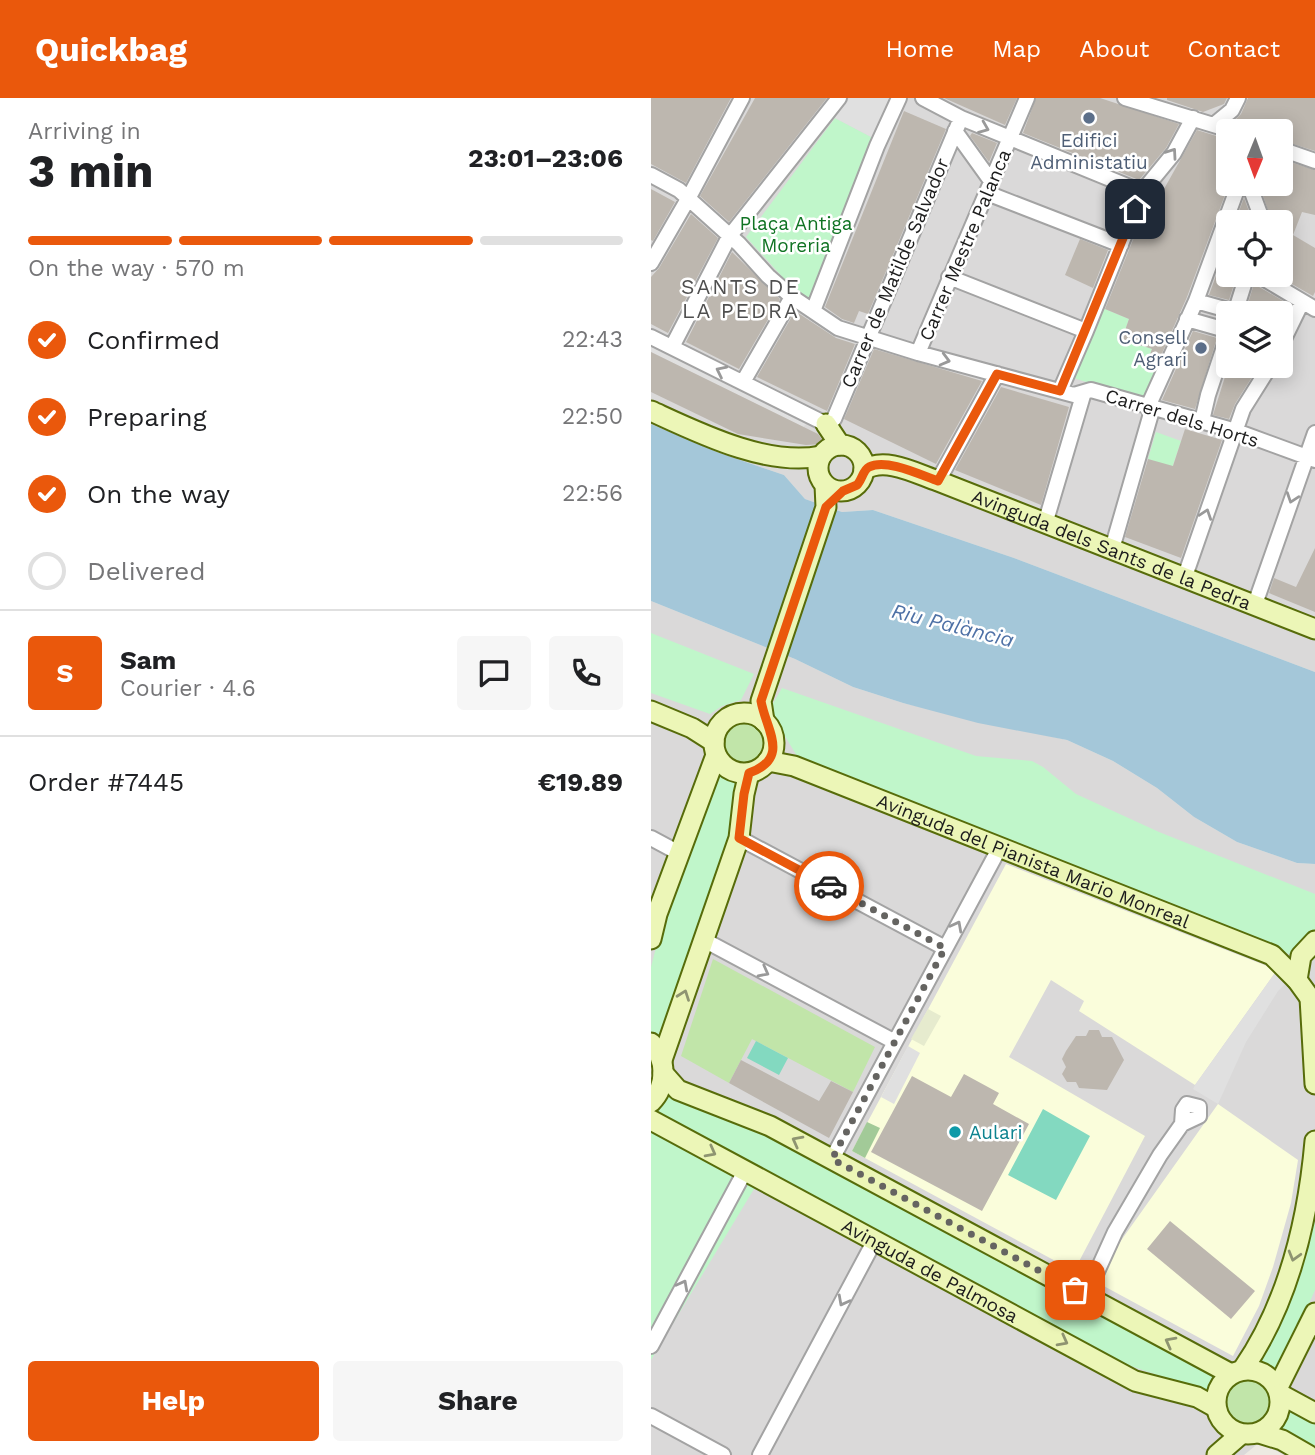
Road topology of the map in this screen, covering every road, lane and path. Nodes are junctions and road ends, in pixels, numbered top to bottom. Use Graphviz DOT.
graph roads {
  1 [pos="742,98"];
  2 [pos="839,98"];
  3 [pos="899,98"];
  4 [pos="923,98"];
  5 [pos="1027,98"];
  6 [pos="1125,98"];
  7 [pos="1238,98"];
  8 [pos="1193,118"];
  9 [pos="1215,124"];
  10 [pos="958,125"];
  11 [pos="1011,138"];
  12 [pos="1293,153"];
  13 [pos="1315,161"];
  14 [pos="651,175"];
  15 [pos="989,187"];
  16 [pos="1142,192"];
  17 [pos="1235,196"];
  18 [pos="688,199"];
  19 [pos="729,237"];
  20 [pos="1121,245"];
  21 [pos="655,246"];
  22 [pos="651,263"];
  23 [pos="949,277"];
  24 [pos="1278,287"];
  25 [pos="792,297"];
  26 [pos="1196,301"];
  27 [pos="1308,305"];
  28 [pos="1216,307"];
  29 [pos="813,311"];
  30 [pos="1187,319"];
  31 [pos="1293,327"];
  32 [pos="1216,328"];
  33 [pos="1086,331"];
  34 [pos="651,337"];
  35 [pos="868,338"];
  36 [pos="672,347"];
  37 [pos="918,353"];
  38 [pos="1216,369"];
  39 [pos="997,374"];
  40 [pos="1262,378"];
  41 [pos="743,382"];
  42 [pos="1060,391"];
  43 [pos="1084,392"];
  44 [pos="1149,408"];
  45 [pos="651,411"];
  46 [pos="1202,421"];
  47 [pos="825,424"];
  48 [pos="1236,431"];
  49 [pos="1315,433"];
  50 [pos="848,447"];
  51 [pos="1310,458"];
  52 [pos="865,470"];
  53 [pos="821,471"];
  54 [pos="909,471"];
  55 [pos="938,481"];
  56 [pos="1045,524"];
  57 [pos="1112,549"];
  58 [pos="1184,579"];
  59 [pos="1254,607"];
  60 [pos="1315,629"];
  61 [pos="761,701"];
  62 [pos="651,711"];
  63 [pos="745,713"];
  64 [pos="765,721"];
  65 [pos="717,740"];
  66 [pos="771,754"];
  67 [pos="749,773"];
  68 [pos="651,838"];
  69 [pos="739,838"];
  70 [pos="1000,847"];
  71 [pos="679,853"];
  72 [pos="654,912"];
  73 [pos="651,939"];
  74 [pos="704,940"];
  75 [pos="1311,944"];
  76 [pos="945,948"];
  77 [pos="1272,955"];
  78 [pos="1297,980"];
  79 [pos="1313,999"];
  80 [pos="895,1042"];
  81 [pos="659,1059"];
  82 [pos="1315,1084"];
  83 [pos="651,1102"];
  84 [pos="651,1120"];
  85 [pos="1182,1124"];
  86 [pos="1315,1141"];
  87 [pos="832,1159"];
  88 [pos="745,1171"];
  89 [pos="875,1240"];
  90 [pos="1086,1296"];
  91 [pos="1315,1313"];
  92 [pos="651,1346"];
  93 [pos="1237,1371"];
  94 [pos="1279,1391"];
  95 [pos="1315,1413"];
  96 [pos="1219,1415"];
  97 [pos="651,1416"];
  98 [pos="1250,1434"];
  99 [pos="1219,1452"];
  100 [pos="723,1455"];
  101 [pos="761,1455"];
  102 [pos="1308,1455"];
  1 -- 18 [label="street"];
  2 -- 19 [label="street"];
  3 -- 29 [label="street"];
  4 -- 10 [label="street"];
  5 -- 11 [label="street, Carrer Mestre Palanca"];
  6 -- 8 [label="street"];
  7 -- 9 [label="street"];
  8 -- 9 [label="street"];
  16 -- 8 [label="street, one-way"];
  10 -- 11 [label="street, one-way"];
  10 -- 15 [label="street"];
  10 -- 35 [label="street, Carrer de Matilde Salvador"];
  11 -- 15 [label="street, Carrer Mestre Palanca"];
  11 -- 16 [label="street"];
  12 -- 13 [label="street"];
  14 -- 18 [label="street, Carrer dels Horts"];
  15 -- 20 [label="street"];
  15 -- 23 [label="street, Carrer Mestre Palanca"];
  16 -- 20 [label="street"];
  17 -- 26 [label="street"];
  18 -- 19 [label="street, Carrer dels Horts"];
  18 -- 21 [label="street"];
  19 -- 25 [label="street, Carrer dels Horts"];
  19 -- 36 [label="street"];
  20 -- 33 [label="street"];
  21 -- 22 [label="street"];
  23 -- 33 [label="street"];
  23 -- 37 [label="street, Carrer Mestre Palanca"];
  24 -- 27 [label="street"];
  25 -- 29 [label="street, Carrer dels Horts"];
  25 -- 41 [label="street"];
  26 -- 28 [label="street"];
  26 -- 30 [label="street"];
  27 -- 31 [label="street"];
  29 -- 35 [label="street, Carrer dels Horts"];
  30 -- 32 [label="street"];
  30 -- 44 [label="street"];
  33 -- 42 [label="street"];
  34 -- 36 [label="street"];
  35 -- 37 [label="street, Carrer dels Horts"];
  35 -- 47 [label="street, Carrer de Matilde Salvador"];
  41 -- 36 [label="street, one-way"];
  37 -- 39 [label="street, Carrer dels Horts, one-way"];
  38 -- 46 [label="street"];
  39 -- 42 [label="street, Carrer dels Horts"];
  39 -- 55 [label="street"];
  40 -- 48 [label="street"];
  41 -- 47 [label="street"];
  42 -- 43 [label="street, Carrer dels Horts"];
  43 -- 44 [label="street, Carrer dels Horts"];
  43 -- 56 [label="street"];
  44 -- 46 [label="street, Carrer dels Horts"];
  44 -- 57 [label="street"];
  45 -- 53 [label="street"];
  46 -- 48 [label="street, Carrer dels Horts"];
  47 -- 50 [label="street"];
  48 -- 51 [label="street, Carrer dels Horts"];
  58 -- 48 [label="street, one-way"];
  49 -- 51 [label="street"];
  50 -- 52 [label="street"];
  50 -- 53 [label="street"];
  50 -- 54 [label="street"];
  51 -- 59 [label="street, one-way"];
  52 -- 53 [label="street"];
  52 -- 54 [label="street"];
  53 -- 61 [label="street"];
  54 -- 55 [label="street, Avinguda dels Sants de la Pedra"];
  55 -- 56 [label="street, Avinguda dels Sants de la Pedra"];
  56 -- 57 [label="street, Avinguda dels Sants de la Pedra"];
  57 -- 58 [label="street, Avinguda dels Sants de la Pedra"];
  58 -- 59 [label="street, Avinguda dels Sants de la Pedra"];
  59 -- 60 [label="street, Avinguda dels Sants de la Pedra"];
  61 -- 63 [label="street"];
  61 -- 64 [label="street"];
  62 -- 65 [label="street"];
  63 -- 64 [label="street"];
  63 -- 65 [label="street"];
  64 -- 66 [label="street"];
  65 -- 67 [label="street"];
  65 -- 71 [label="street"];
  66 -- 67 [label="street"];
  66 -- 70 [label="street, Avinguda del Pianista Mario Monreal"];
  67 -- 69 [label="street"];
  68 -- 71 [label="street"];
  69 -- 74 [label="street"];
  69 -- 76 [label="street"];
  76 -- 70 [label="street, one-way"];
  70 -- 77 [label="street, Avinguda del Pianista Mario Monreal"];
  71 -- 72 [label="street"];
  72 -- 73 [label="street"];
  74 -- 80 [label="street, one-way"];
  81 -- 74 [label="street, one-way"];
  75 -- 77 [label="street"];
  75 -- 78 [label="street"];
  76 -- 80 [label="street"];
  77 -- 78 [label="street, Avinguda del Pianista Mario Monreal"];
  78 -- 79 [label="street, Avinguda del Pianista Mario Monreal"];
  79 -- 82 [label="street"];
  80 -- 87 [label="street"];
  81 -- 83 [label="street"];
  87 -- 81 [label="street, one-way"];
  84 -- 88 [label="street, Avinguda de Palmosa, one-way"];
  85 -- 90 [label="street"];
  86 -- 93 [label="street, one-way"];
  87 -- 90 [label="street"];
  88 -- 89 [label="street, Avinguda de Palmosa"];
  92 -- 88 [label="street, one-way"];
  89 -- 96 [label="street, Avinguda de Palmosa, one-way"];
  89 -- 101 [label="street, one-way"];
  93 -- 90 [label="street, one-way"];
  91 -- 94 [label="street"];
  93 -- 94 [label="street"];
  93 -- 96 [label="street"];
  94 -- 95 [label="street"];
  94 -- 98 [label="street"];
  96 -- 98 [label="street"];
  96 -- 99 [label="street"];
  97 -- 100 [label="street"];
  98 -- 99 [label="street"];
  98 -- 102 [label="street"];
}
